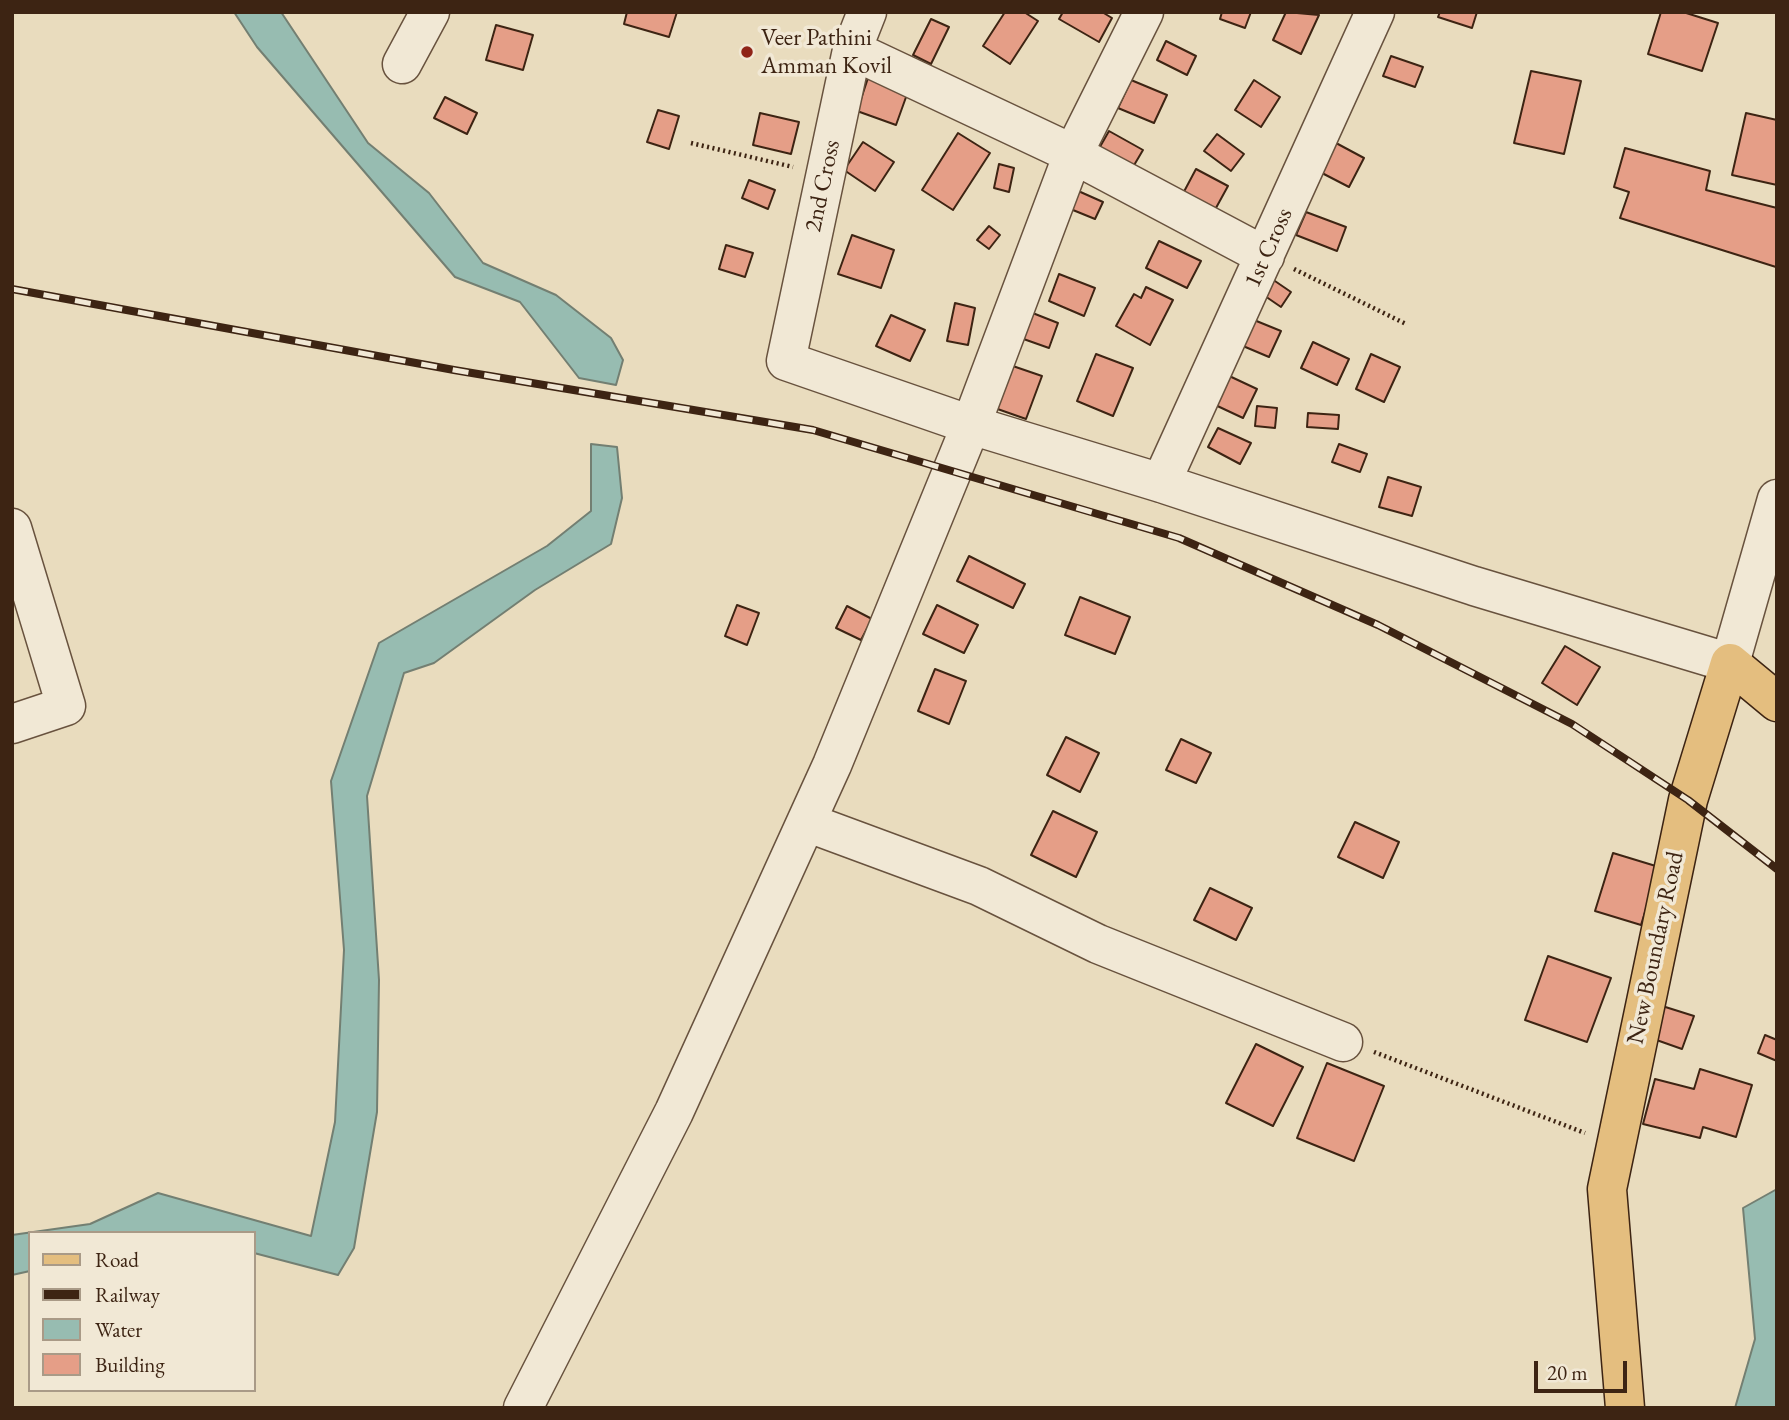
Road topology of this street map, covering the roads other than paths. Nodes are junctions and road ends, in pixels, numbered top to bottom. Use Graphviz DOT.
graph roads {
  1 [pos="430,12"];
  2 [pos="867,12"];
  3 [pos="1144,12"];
  4 [pos="1375,12"];
  5 [pos="852,50"];
  6 [pos="402,64"];
  7 [pos="1073,154"];
  8 [pos="1265,256"];
  9 [pos="971,425"];
  10 [pos="1161,483"];
  11 [pos="1777,499"];
  12 [pos="12,528"];
  13 [pos="1730,663"];
  14 [pos="1777,702"];
  15 [pos="12,724"];
  16 [pos="806,822"];
  17 [pos="1358,1047"];
  18 [pos="523,1408"];
  19 [pos="1625,1408"];
  1 -- 6 [label="street"];
  2 -- 5 [label="street, 2nd Cross"];
  3 -- 7 [label="street"];
  4 -- 8 [label="street, 1st Cross"];
  5 -- 7 [label="street"];
  5 -- 9 [label="street, 2nd Cross"];
  7 -- 8 [label="street"];
  7 -- 9 [label="street"];
  8 -- 10 [label="street, 1st Cross"];
  9 -- 10 [label="street"];
  9 -- 16 [label="street"];
  10 -- 13 [label="street"];
  11 -- 13 [label="street, New Boundary Road"];
  12 -- 15 [label="street"];
  13 -- 14 [label="main road"];
  13 -- 19 [label="main road, New Boundary Road"];
  16 -- 17 [label="street"];
  16 -- 18 [label="street"];
}
